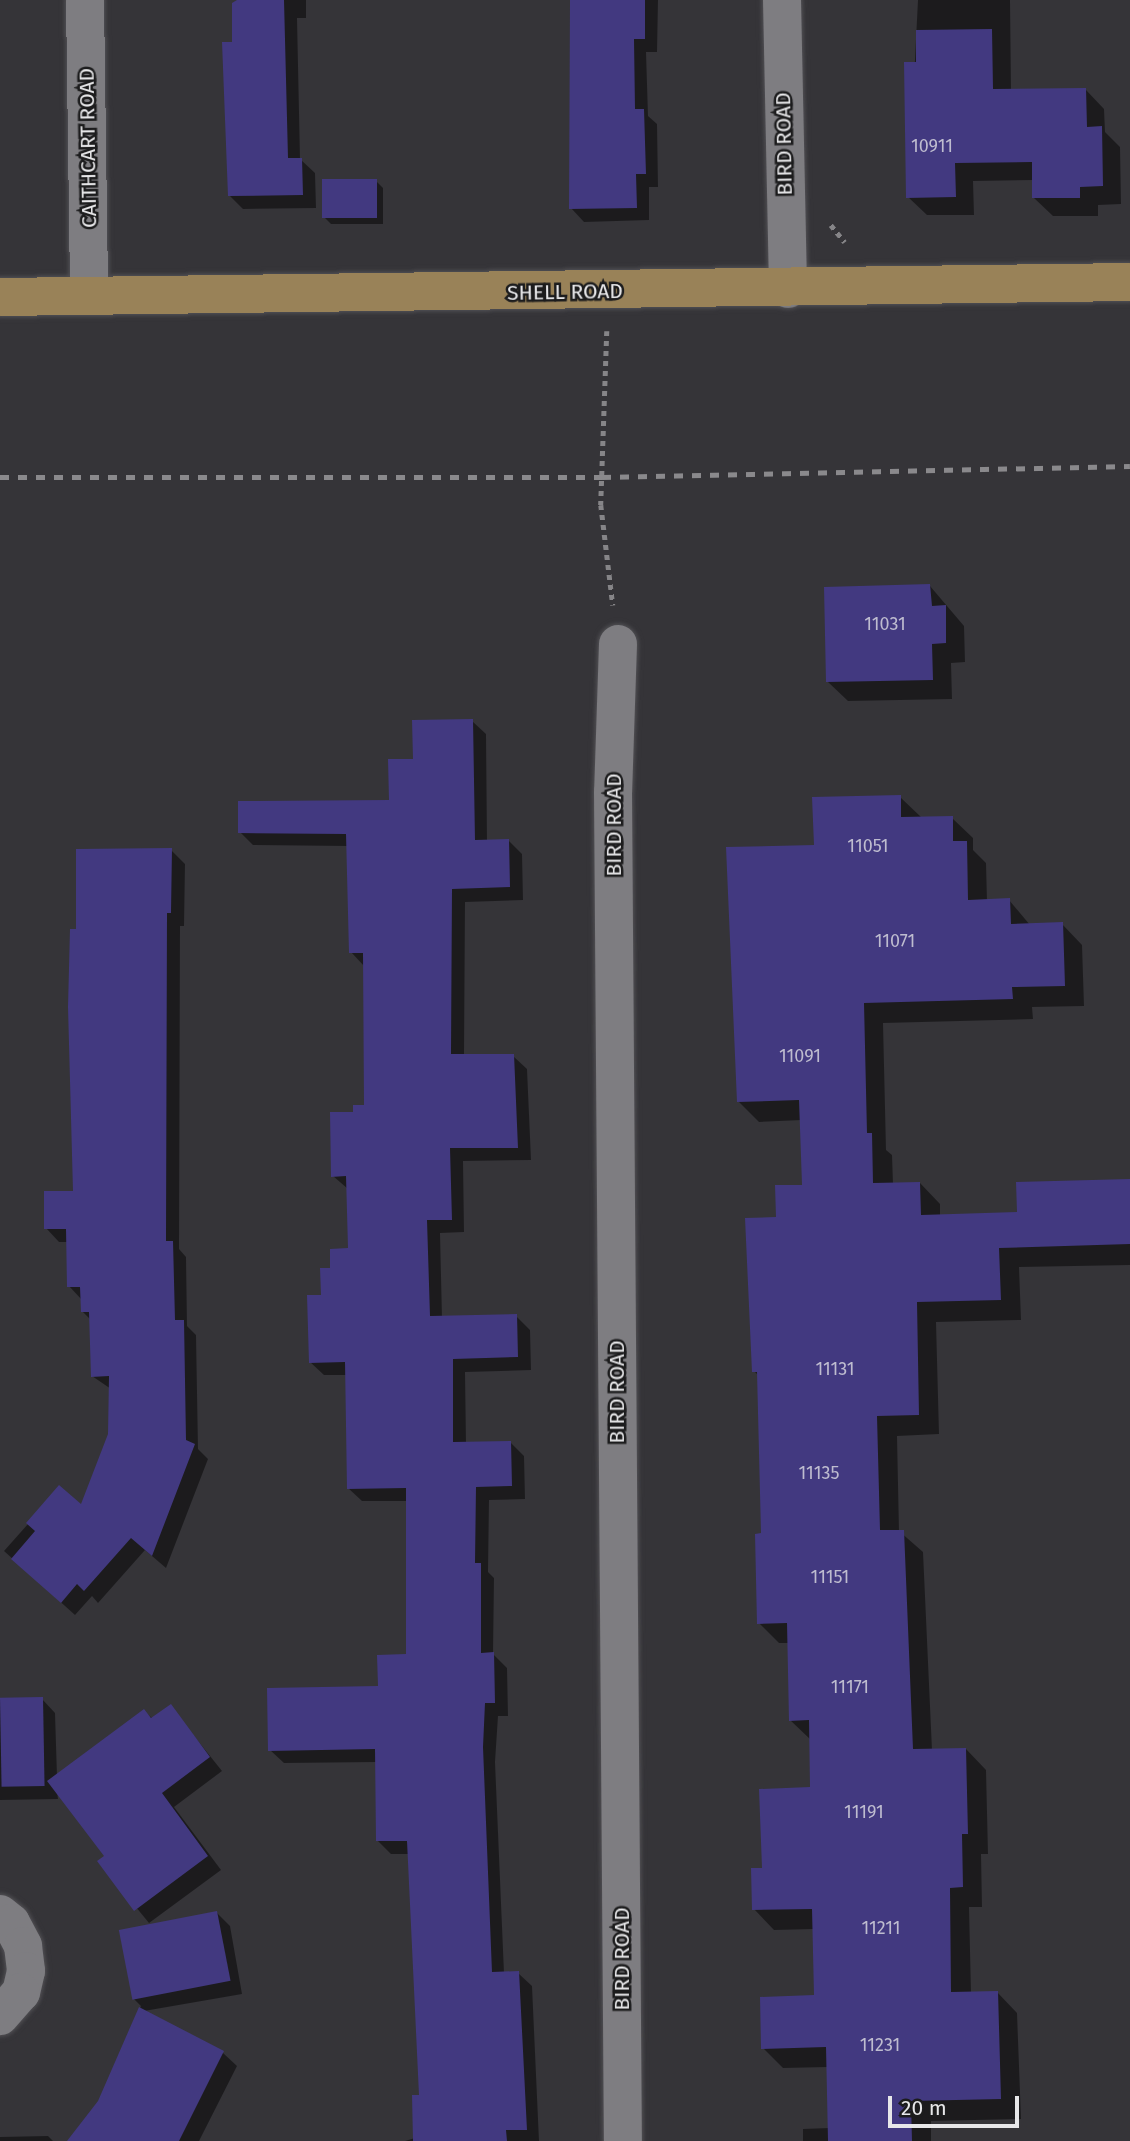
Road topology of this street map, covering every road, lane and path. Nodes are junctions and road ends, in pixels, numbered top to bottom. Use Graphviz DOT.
graph roads {
  1 [pos="86,0"];
  2 [pos="782,0"];
  3 [pos="1130,282"];
  4 [pos="788,289"];
  5 [pos="89,296"];
  6 [pos="0,298"];
  7 [pos="607,331"];
  8 [pos="618,644"];
  9 [pos="0,1914"];
  10 [pos="0,2016"];
  11 [pos="623,2141"];
  1 -- 5 [label="street, CAITHCART ROAD"];
  2 -- 4 [label="street, BIRD ROAD"];
  3 -- 4 [label="main road, SHELL ROAD"];
  4 -- 5 [label="main road, SHELL ROAD"];
  5 -- 6 [label="main road, SHELL ROAD"];
  7 -- 8 [label="path"];
  8 -- 11 [label="street, BIRD ROAD"];
  9 -- 10 [label="street"];
}
